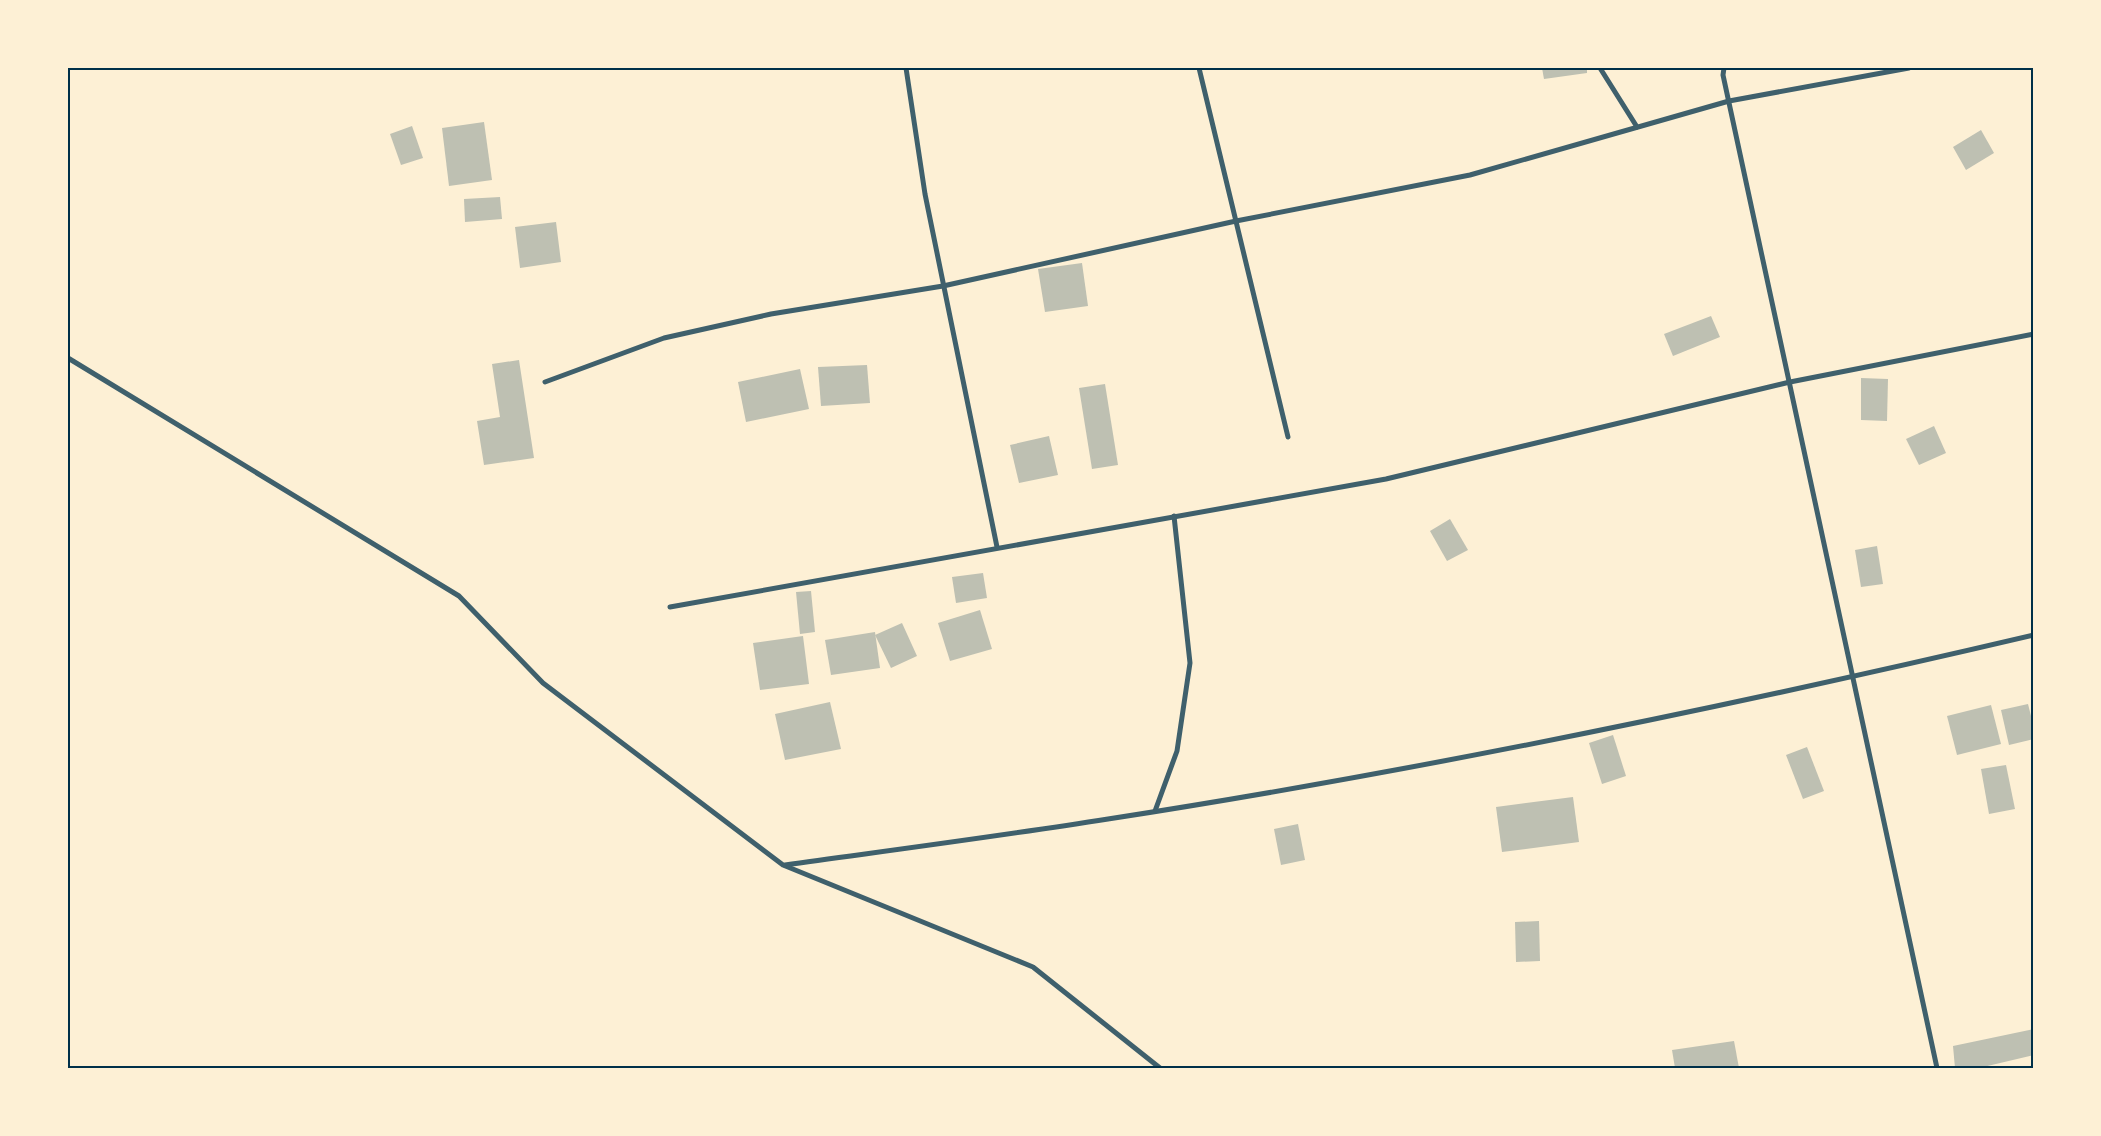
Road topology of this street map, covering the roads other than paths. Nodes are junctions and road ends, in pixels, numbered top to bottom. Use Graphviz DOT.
graph roads {
  1 [pos="906,68"];
  2 [pos="1199,68"];
  3 [pos="1600,68"];
  4 [pos="1724,68"];
  5 [pos="1910,68"];
  6 [pos="1729,101"];
  7 [pos="1637,127"];
  8 [pos="1236,221"];
  9 [pos="943,286"];
  10 [pos="2034,334"];
  11 [pos="68,358"];
  12 [pos="545,382"];
  13 [pos="1790,382"];
  14 [pos="1288,437"];
  15 [pos="1174,516"];
  16 [pos="997,547"];
  17 [pos="670,606"];
  18 [pos="2034,635"];
  19 [pos="1854,677"];
  20 [pos="1155,811"];
  21 [pos="783,865"];
  22 [pos="1160,1068"];
  23 [pos="1937,1068"];
  1 -- 9 [label="street"];
  2 -- 8 [label="street"];
  3 -- 7 [label="street"];
  4 -- 6 [label="street"];
  5 -- 6 [label="street"];
  6 -- 7 [label="street"];
  6 -- 13 [label="street"];
  7 -- 8 [label="street"];
  8 -- 9 [label="street"];
  8 -- 14 [label="street"];
  9 -- 12 [label="street"];
  9 -- 16 [label="street"];
  10 -- 13 [label="street"];
  11 -- 21 [label="street"];
  13 -- 15 [label="street"];
  13 -- 19 [label="street"];
  15 -- 16 [label="street"];
  15 -- 20 [label="street"];
  16 -- 17 [label="street"];
  18 -- 19 [label="street"];
  19 -- 20 [label="street"];
  19 -- 23 [label="street"];
  20 -- 21 [label="street"];
  21 -- 22 [label="street"];
}
